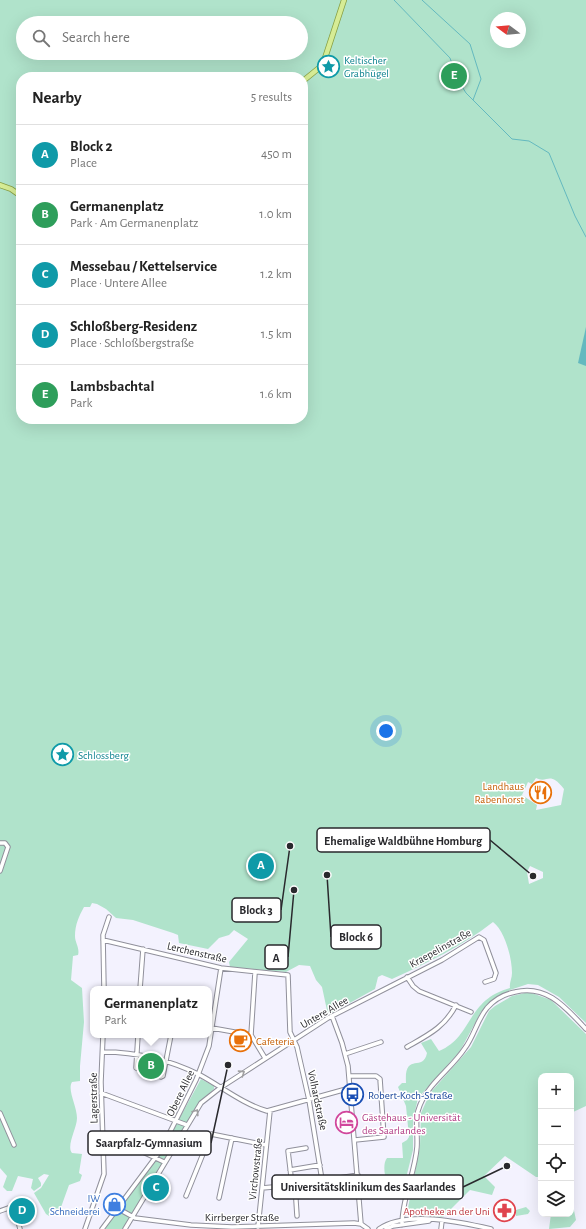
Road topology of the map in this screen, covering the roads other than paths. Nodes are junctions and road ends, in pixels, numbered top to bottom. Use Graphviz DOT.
graph roads {
  1 [pos="344,0"];
  2 [pos="308,77"];
  3 [pos="0,185"];
  4 [pos="16,192"];
  5 [pos="0,843"];
  6 [pos="0,870"];
  7 [pos="109,917"];
  8 [pos="103,940"];
  9 [pos="143,949"];
  10 [pos="221,968"];
  11 [pos="255,972"];
  12 [pos="288,975"];
  13 [pos="407,977"];
  14 [pos="485,982"];
  15 [pos="104,986"];
  16 [pos="140,986"];
  17 [pos="380,991"];
  18 [pos="456,1005"];
  19 [pos="471,1012"];
  20 [pos="212,1015"];
  21 [pos="332,1016"];
  22 [pos="212,1028"];
  23 [pos="586,1029"];
  24 [pos="251,1035"];
  25 [pos="103,1038"];
  26 [pos="138,1038"];
  27 [pos="171,1038"];
  28 [pos="210,1038"];
  29 [pos="293,1040"];
  30 [pos="381,1042"];
  31 [pos="407,1047"];
  32 [pos="103,1052"];
  33 [pos="136,1054"];
  34 [pos="345,1054"];
  35 [pos="265,1058"];
  36 [pos="167,1062"];
  37 [pos="199,1074"];
  38 [pos="349,1076"];
  39 [pos="220,1088"];
  40 [pos="350,1088"];
  41 [pos="101,1093"];
  42 [pos="309,1100"];
  43 [pos="270,1111"];
  44 [pos="0,1113"];
  45 [pos="176,1121"];
  46 [pos="187,1125"];
  47 [pos="103,1133"];
  48 [pos="232,1138"];
  49 [pos="355,1140"];
  50 [pos="14,1145"];
  51 [pos="266,1145"];
  52 [pos="306,1148"];
  53 [pos="156,1157"];
  54 [pos="164,1162"];
  55 [pos="320,1165"];
  56 [pos="290,1170"];
  57 [pos="358,1175"];
  58 [pos="322,1180"];
  59 [pos="293,1185"];
  60 [pos="262,1188"];
  61 [pos="186,1196"];
  62 [pos="219,1198"];
  63 [pos="116,1208"];
  64 [pos="0,1211"];
  65 [pos="297,1216"];
  66 [pos="132,1217"];
  67 [pos="402,1220"];
  68 [pos="430,1220"];
  69 [pos="442,1221"];
  70 [pos="172,1224"];
  71 [pos="329,1224"];
  72 [pos="361,1224"];
  73 [pos="402,1225"];
  74 [pos="298,1227"];
  75 [pos="258,1228"];
  76 [pos="20,1229"];
  77 [pos="85,1229"];
  78 [pos="102,1229"];
  79 [pos="125,1229"];
  80 [pos="169,1229"];
  81 [pos="330,1229"];
  82 [pos="368,1229"];
  83 [pos="378,1229"];
  84 [pos="386,1229"];
  85 [pos="442,1229"];
  86 [pos="491,1229"];
  1 -- 2 [label="main road"];
  3 -- 4 [label="main road"];
  5 -- 6 [label="street"];
  7 -- 8 [label="street"];
  8 -- 9 [label="street, Lerchenstraße"];
  8 -- 15 [label="street"];
  9 -- 10 [label="street, Lerchenstraße"];
  9 -- 16 [label="street"];
  10 -- 11 [label="street, Lerchenstraße"];
  10 -- 20 [label="street, Obere Allee"];
  11 -- 12 [label="street, Lerchenstraße"];
  11 -- 24 [label="street"];
  12 -- 29 [label="street, Volhardstraße"];
  13 -- 14 [label="street, Kraepelinstraße"];
  13 -- 17 [label="street, Kraepelinstraße"];
  13 -- 18 [label="street"];
  17 -- 21 [label="street, Untere Allee"];
  18 -- 19 [label="street"];
  18 -- 31 [label="street"];
  21 -- 29 [label="street, Untere Allee"];
  21 -- 34 [label="street"];
  22 -- 24 [label="street"];
  23 -- 67 [label="street"];
  24 -- 35 [label="street"];
  25 -- 32 [label="street, Lagerstraße"];
  26 -- 33 [label="street"];
  27 -- 36 [label="street"];
  28 -- 37 [label="street, Obere Allee"];
  29 -- 35 [label="street, Untere Allee"];
  29 -- 42 [label="street, Volhardstraße"];
  30 -- 34 [label="street"];
  32 -- 33 [label="street"];
  32 -- 41 [label="street, Lagerstraße"];
  33 -- 36 [label="street"];
  33 -- 36 [label="street"];
  34 -- 38 [label="street"];
  39 -- 35 [label="street, Untere Allee, one-way"];
  36 -- 37 [label="street"];
  37 -- 39 [label="street"];
  37 -- 45 [label="street, Obere Allee"];
  38 -- 40 [label="street"];
  38 -- 49 [label="street"];
  39 -- 43 [label="street"];
  46 -- 39 [label="street, Untere Allee, one-way"];
  40 -- 42 [label="street"];
  40 -- 49 [label="street"];
  41 -- 45 [label="street"];
  41 -- 47 [label="street, Lagerstraße"];
  42 -- 43 [label="street"];
  42 -- 55 [label="street, Volhardstraße"];
  43 -- 51 [label="street, Virchowstraße"];
  44 -- 50 [label="street"];
  45 -- 46 [label="street"];
  45 -- 53 [label="street, Obere Allee"];
  46 -- 54 [label="street, Untere Allee"];
  47 -- 53 [label="street"];
  47 -- 77 [label="street, Lagerstraße"];
  48 -- 51 [label="street"];
  48 -- 61 [label="street"];
  48 -- 62 [label="street"];
  49 -- 57 [label="street"];
  51 -- 60 [label="street, Virchowstraße"];
  52 -- 56 [label="street"];
  53 -- 54 [label="street"];
  53 -- 63 [label="street, Obere Allee"];
  54 -- 66 [label="street, Untere Allee"];
  55 -- 56 [label="street"];
  55 -- 58 [label="street, Volhardstraße"];
  56 -- 59 [label="street"];
  57 -- 58 [label="street"];
  57 -- 72 [label="street"];
  58 -- 59 [label="street"];
  59 -- 60 [label="street"];
  59 -- 65 [label="street"];
  60 -- 75 [label="street, Virchowstraße"];
  63 -- 66 [label="street, Kirrberger Straße"];
  63 -- 78 [label="street, Obere Allee"];
  64 -- 76 [label="street"];
  66 -- 70 [label="street, Kirrberger Straße"];
  66 -- 79 [label="street, Untere Allee"];
  67 -- 68 [label="street"];
  67 -- 73 [label="street"];
  67 -- 83 [label="street"];
  68 -- 69 [label="street"];
  68 -- 73 [label="street"];
  69 -- 85 [label="street"];
  69 -- 86 [label="street"];
  70 -- 75 [label="street, Kirrberger Straße"];
  70 -- 80 [label="street"];
  71 -- 72 [label="street, Kirrberger Straße"];
  71 -- 74 [label="street, Kirrberger Straße"];
  71 -- 81 [label="street"];
  72 -- 82 [label="street"];
  73 -- 84 [label="street"];
  74 -- 75 [label="street, Kirrberger Straße"];
}
